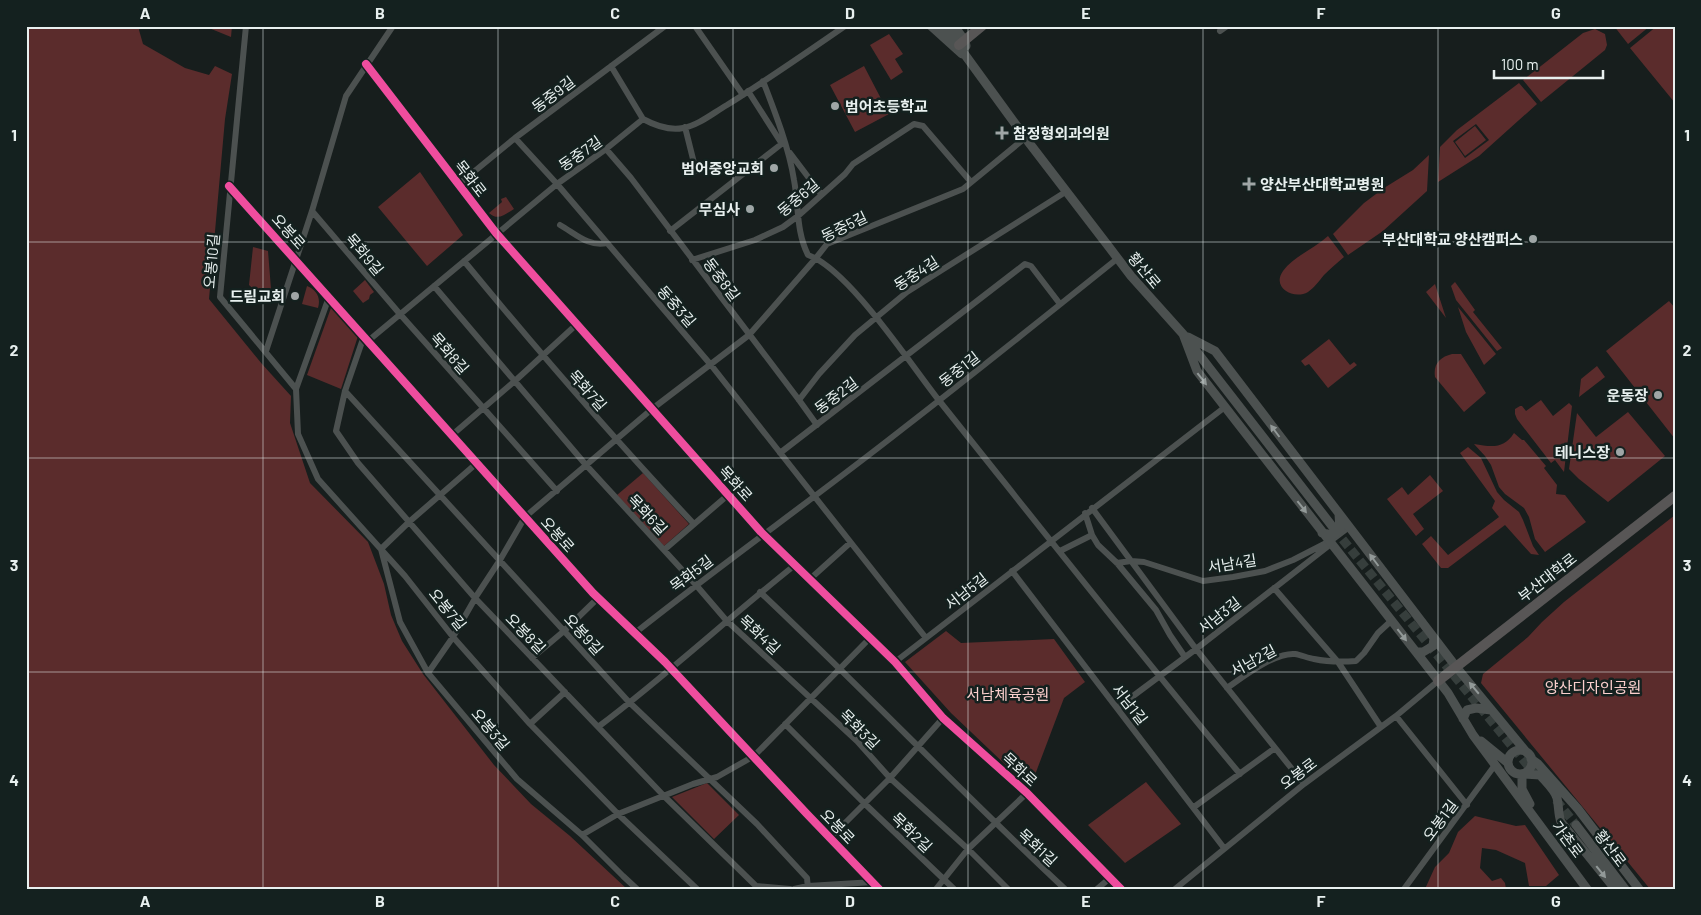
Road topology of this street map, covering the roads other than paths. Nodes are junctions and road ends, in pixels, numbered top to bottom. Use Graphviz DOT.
graph roads {
  1 [pos="246,26"];
  2 [pos="393,26"];
  3 [pos="665,26"];
  4 [pos="695,26"];
  5 [pos="845,26"];
  6 [pos="930,26"];
  7 [pos="944,26"];
  8 [pos="954,26"];
  9 [pos="982,26"];
  10 [pos="1227,26"];
  11 [pos="1220,32"];
  12 [pos="962,43"];
  13 [pos="970,60"];
  14 [pos="366,64"];
  15 [pos="611,66"];
  16 [pos="763,81"];
  17 [pos="746,93"];
  18 [pos="643,119"];
  19 [pos="685,128"];
  20 [pos="515,138"];
  21 [pos="1025,138"];
  22 [pos="783,142"];
  23 [pos="606,150"];
  24 [pos="788,151"];
  25 [pos="696,171"];
  26 [pos="971,182"];
  27 [pos="458,184"];
  28 [pos="557,184"];
  29 [pos="230,186"];
  30 [pos="1066,191"];
  31 [pos="821,194"];
  32 [pos="312,211"];
  33 [pos="798,216"];
  34 [pos="560,225"];
  35 [pos="670,231"];
  36 [pos="496,234"];
  37 [pos="607,243"];
  38 [pos="816,258"];
  39 [pos="1118,258"];
  40 [pos="296,259"];
  41 [pos="692,260"];
  42 [pos="464,261"];
  43 [pos="434,286"];
  44 [pos="329,297"];
  45 [pos="1060,304"];
  46 [pos="399,313"];
  47 [pos="876,318"];
  48 [pos="577,324"];
  49 [pos="1183,334"];
  50 [pos="749,335"];
  51 [pos="366,338"];
  52 [pos="266,351"];
  53 [pos="542,356"];
  54 [pos="906,357"];
  55 [pos="712,365"];
  56 [pos="516,380"];
  57 [pos="296,389"];
  58 [pos="345,391"];
  59 [pos="799,400"];
  60 [pos="938,400"];
  61 [pos="1224,407"];
  62 [pos="483,409"];
  63 [pos="652,409"];
  64 [pos="817,425"];
  65 [pos="452,435"];
  66 [pos="616,440"];
  67 [pos="780,453"];
  68 [pos="477,463"];
  69 [pos="586,465"];
  70 [pos="557,491"];
  71 [pos="440,495"];
  72 [pos="728,495"];
  73 [pos="813,496"];
  74 [pos="1675,496"];
  75 [pos="1092,508"];
  76 [pos="1086,513"];
  77 [pos="1339,513"];
  78 [pos="525,517"];
  79 [pos="409,522"];
  80 [pos="694,524"];
  81 [pos="1332,526"];
  82 [pos="1349,527"];
  83 [pos="764,535"];
  84 [pos="1092,535"];
  85 [pos="1329,539"];
  86 [pos="1051,540"];
  87 [pos="850,543"];
  88 [pos="381,549"];
  89 [pos="664,550"];
  90 [pos="1060,551"];
  91 [pos="500,560"];
  92 [pos="1131,561"];
  93 [pos="1117,563"];
  94 [pos="795,565"];
  95 [pos="1012,571"];
  96 [pos="810,579"];
  97 [pos="696,585"];
  98 [pos="1274,588"];
  99 [pos="760,592"];
  100 [pos="475,598"];
  101 [pos="598,598"];
  102 [pos="726,620"];
  103 [pos="1391,621"];
  104 [pos="564,631"];
  105 [pos="635,634"];
  106 [pos="453,637"];
  107 [pos="870,638"];
  108 [pos="926,638"];
  109 [pos="1434,638"];
  110 [pos="1196,649"];
  111 [pos="1416,652"];
  112 [pos="1185,657"];
  113 [pos="532,658"];
  114 [pos="895,662"];
  115 [pos="1338,662"];
  116 [pos="671,668"];
  117 [pos="841,668"];
  118 [pos="1457,668"];
  119 [pos="428,673"];
  120 [pos="1159,677"];
  121 [pos="1438,681"];
  122 [pos="1227,688"];
  123 [pos="565,692"];
  124 [pos="811,698"];
  125 [pos="630,703"];
  126 [pos="1118,708"];
  127 [pos="1492,710"];
  128 [pos="1396,716"];
  129 [pos="943,718"];
  130 [pos="1464,719"];
  131 [pos="530,724"];
  132 [pos="786,724"];
  133 [pos="598,727"];
  134 [pos="1381,727"];
  135 [pos="1473,735"];
  136 [pos="918,747"];
  137 [pos="1275,748"];
  138 [pos="754,756"];
  139 [pos="1529,756"];
  140 [pos="1508,763"];
  141 [pos="1495,765"];
  142 [pos="1240,774"];
  143 [pos="1522,774"];
  144 [pos="890,778"];
  145 [pos="709,780"];
  146 [pos="1304,784"];
  147 [pos="1026,794"];
  148 [pos="664,796"];
  149 [pos="864,803"];
  150 [pos="1467,805"];
  151 [pos="1194,807"];
  152 [pos="1578,809"];
  153 [pos="618,814"];
  154 [pos="1560,819"];
  155 [pos="995,823"];
  156 [pos="1576,825"];
  157 [pos="582,835"];
  158 [pos="830,838"];
  159 [pos="1224,848"];
  160 [pos="968,849"];
  161 [pos="1559,850"];
  162 [pos="1110,878"];
  163 [pos="943,880"];
  164 [pos="874,882"];
  165 [pos="808,887"];
  166 [pos="637,889"];
  167 [pos="697,889"];
  168 [pos="790,889"];
  169 [pos="794,889"];
  170 [pos="879,889"];
  171 [pos="936,889"];
  172 [pos="954,889"];
  173 [pos="1008,889"];
  174 [pos="1065,889"];
  175 [pos="1097,889"];
  176 [pos="1121,889"];
  177 [pos="1175,889"];
  178 [pos="1404,889"];
  179 [pos="1587,889"];
  180 [pos="1614,889"];
  181 [pos="1625,889"];
  182 [pos="1639,889"];
  1 -- 29 [label="street"];
  2 -- 14 [label="street, 오봉로"];
  3 -- 15 [label="street, 동중9길"];
  4 -- 17 [label="street"];
  5 -- 16 [label="street"];
  6 -- 13 [label="main road"];
  7 -- 12 [label="main road, 황산로"];
  8 -- 12 [label="main road"];
  9 -- 12 [label="main road"];
  10 -- 11 [label="street"];
  12 -- 13 [label="main road, 황산로"];
  13 -- 21 [label="main road, 황산로"];
  14 -- 27 [label="street, 목화로"];
  14 -- 32 [label="street, 오봉로"];
  15 -- 18 [label="street"];
  15 -- 20 [label="street, 동중9길"];
  16 -- 17 [label="street"];
  16 -- 22 [label="street"];
  17 -- 19 [label="street"];
  17 -- 22 [label="street"];
  18 -- 19 [label="street"];
  18 -- 23 [label="street, 동중7길"];
  19 -- 25 [label="street"];
  20 -- 27 [label="street, 동중9길"];
  20 -- 28 [label="street, 동중3길"];
  21 -- 26 [label="street, 동중5길"];
  21 -- 30 [label="main road, 황산로"];
  22 -- 24 [label="street"];
  22 -- 35 [label="street"];
  23 -- 28 [label="street, 동중7길"];
  23 -- 35 [label="street, 동중8길"];
  24 -- 31 [label="street"];
  24 -- 33 [label="street"];
  26 -- 31 [label="street, 동중6길"];
  26 -- 38 [label="street, 동중5길"];
  27 -- 36 [label="street, 목화로"];
  28 -- 36 [label="street, 동중7길"];
  28 -- 37 [label="street, 동중3길"];
  29 -- 40 [label="street, 오봉로"];
  29 -- 52 [label="street, 오봉10길"];
  30 -- 39 [label="main road, 황산로"];
  30 -- 47 [label="street, 동중4길"];
  31 -- 33 [label="street, 동중6길"];
  32 -- 40 [label="street, 오봉로"];
  32 -- 46 [label="street, 목화9길"];
  33 -- 38 [label="street"];
  33 -- 41 [label="street, 동중6길"];
  34 -- 37 [label="street"];
  35 -- 41 [label="street, 동중8길"];
  36 -- 42 [label="street"];
  36 -- 48 [label="street, 목화로"];
  37 -- 55 [label="street, 동중3길"];
  38 -- 47 [label="street"];
  38 -- 50 [label="street, 동중5길"];
  39 -- 45 [label="street, 동중1길"];
  39 -- 49 [label="main road, 황산로"];
  40 -- 44 [label="street, 오봉로"];
  40 -- 52 [label="street"];
  41 -- 50 [label="street, 동중8길"];
  42 -- 43 [label="street"];
  42 -- 53 [label="street"];
  43 -- 46 [label="street"];
  43 -- 56 [label="street"];
  44 -- 51 [label="street, 오봉로"];
  44 -- 57 [label="street, 오봉7길"];
  45 -- 54 [label="street, 동중2길"];
  45 -- 60 [label="street, 동중1길"];
  46 -- 51 [label="street"];
  46 -- 62 [label="street, 목화8길"];
  47 -- 54 [label="street"];
  47 -- 59 [label="street, 동중4길"];
  48 -- 53 [label="street"];
  48 -- 63 [label="street, 목화로"];
  49 -- 61 [label="main road, 가촌로, one-way"];
  77 -- 49 [label="main road, one-way"];
  49 -- 81 [label="main road, 황산로"];
  50 -- 55 [label="street, 동중5길"];
  50 -- 59 [label="street, 동중8길"];
  51 -- 58 [label="street, 오봉8길"];
  51 -- 65 [label="street, 오봉로"];
  52 -- 57 [label="street, 오봉10길"];
  53 -- 56 [label="street"];
  53 -- 66 [label="street, 목화7길"];
  54 -- 60 [label="street"];
  54 -- 64 [label="street, 동중2길"];
  55 -- 63 [label="street, 동중5길"];
  55 -- 67 [label="street, 동중3길"];
  56 -- 62 [label="street"];
  56 -- 69 [label="street"];
  57 -- 88 [label="street, 오봉7길"];
  58 -- 71 [label="street, 오봉9길"];
  58 -- 79 [label="street, 오봉8길"];
  59 -- 64 [label="street, 동중8길"];
  60 -- 73 [label="street, 동중1길"];
  60 -- 86 [label="street"];
  61 -- 75 [label="street, 서남5길"];
  61 -- 85 [label="main road, 가촌로, one-way"];
  62 -- 65 [label="street"];
  62 -- 70 [label="street"];
  63 -- 66 [label="street"];
  63 -- 72 [label="street, 목화로"];
  64 -- 67 [label="street, 동중2길"];
  65 -- 68 [label="street, 오봉로"];
  66 -- 69 [label="street"];
  66 -- 80 [label="street, 목화6길"];
  67 -- 73 [label="street, 동중3길"];
  68 -- 71 [label="street"];
  68 -- 78 [label="street, 오봉로"];
  69 -- 70 [label="street"];
  69 -- 89 [label="street, 목화6길"];
  70 -- 78 [label="street"];
  71 -- 79 [label="street"];
  71 -- 91 [label="street, 오봉9길"];
  72 -- 80 [label="street, 목화6길"];
  72 -- 83 [label="street, 목화로"];
  73 -- 83 [label="street, 동중1길"];
  73 -- 87 [label="street"];
  74 -- 118 [label="main road, 부산대학로"];
  75 -- 76 [label="street, 서남5길"];
  75 -- 92 [label="street"];
  76 -- 84 [label="street"];
  76 -- 86 [label="street, 서남5길"];
  77 -- 82 [label="main road"];
  77 -- 85 [label="main road"];
  78 -- 91 [label="street"];
  78 -- 101 [label="street, 오봉로"];
  79 -- 88 [label="street"];
  79 -- 100 [label="street, 오봉8길"];
  80 -- 89 [label="street, 목화6길"];
  82 -- 85 [label="street"];
  109 -- 82 [label="main road, one-way"];
  83 -- 94 [label="street, 목화로"];
  83 -- 97 [label="street, 목화5길"];
  84 -- 90 [label="street"];
  84 -- 93 [label="street"];
  85 -- 92 [label="street, 서남4길"];
  85 -- 98 [label="street, 서남3길"];
  85 -- 103 [label="main road, 가촌로"];
  86 -- 90 [label="street"];
  86 -- 95 [label="street, 서남5길"];
  87 -- 96 [label="street"];
  87 -- 108 [label="street"];
  88 -- 106 [label="street, 오봉7길"];
  88 -- 119 [label="street, 오봉3길"];
  89 -- 97 [label="street, 목화4길"];
  90 -- 120 [label="street"];
  91 -- 100 [label="street"];
  91 -- 104 [label="street, 오봉9길"];
  92 -- 93 [label="street, 서남4길"];
  92 -- 110 [label="street"];
  93 -- 112 [label="street"];
  94 -- 96 [label="street, 목화로"];
  94 -- 99 [label="street, 목화4길"];
  95 -- 108 [label="street, 서남5길"];
  95 -- 126 [label="street, 서남1길"];
  96 -- 107 [label="street, 목화로"];
  97 -- 102 [label="street, 목화4길"];
  97 -- 105 [label="street, 목화5길"];
  98 -- 110 [label="street, 서남3길"];
  98 -- 115 [label="street"];
  99 -- 102 [label="street"];
  99 -- 117 [label="street, 목화4길"];
  100 -- 106 [label="street"];
  100 -- 113 [label="street, 오봉8길"];
  101 -- 104 [label="street"];
  101 -- 105 [label="street, 오봉로"];
  102 -- 116 [label="street"];
  102 -- 124 [label="street, 목화4길"];
  103 -- 111 [label="main road, 가촌로, one-way"];
  103 -- 115 [label="street, 서남2길"];
  104 -- 113 [label="street"];
  104 -- 125 [label="street, 오봉9길"];
  105 -- 116 [label="street, 오봉로"];
  106 -- 119 [label="street"];
  106 -- 131 [label="street, 오봉7길"];
  107 -- 114 [label="street, 목화로"];
  107 -- 117 [label="street"];
  108 -- 114 [label="street, 서남5길"];
  109 -- 111 [label="main road"];
  109 -- 118 [label="main road"];
  110 -- 112 [label="street, 서남3길"];
  110 -- 122 [label="street"];
  111 -- 121 [label="main road, 가촌로"];
  112 -- 120 [label="street, 서남3길"];
  113 -- 123 [label="street, 오봉8길"];
  114 -- 129 [label="street, 목화로"];
  115 -- 122 [label="street, 서남2길"];
  115 -- 134 [label="street"];
  116 -- 125 [label="street"];
  116 -- 138 [label="street, 오봉로"];
  117 -- 124 [label="street"];
  117 -- 136 [label="street, 목화3길"];
  118 -- 121 [label="main road, 부산대학로"];
  127 -- 118 [label="main road, one-way"];
  119 -- 157 [label="street, 오봉3길"];
  120 -- 126 [label="street, 서남3길"];
  120 -- 142 [label="street"];
  121 -- 128 [label="street, 오봉로"];
  121 -- 130 [label="main road, 가촌로"];
  122 -- 137 [label="street"];
  123 -- 131 [label="street"];
  123 -- 133 [label="street, 오봉8길"];
  124 -- 132 [label="street"];
  124 -- 144 [label="street, 목화3길"];
  125 -- 133 [label="street"];
  125 -- 145 [label="street, 오봉9길"];
  126 -- 151 [label="street, 서남1길"];
  127 -- 130 [label="main road"];
  127 -- 139 [label="main road"];
  128 -- 134 [label="street, 오봉로"];
  128 -- 150 [label="street"];
  129 -- 136 [label="street"];
  129 -- 147 [label="street, 목화로"];
  130 -- 135 [label="main road, 가촌로"];
  131 -- 153 [label="street, 오봉7길"];
  132 -- 138 [label="street"];
  132 -- 149 [label="street"];
  133 -- 148 [label="street, 오봉8길"];
  134 -- 146 [label="street, 오봉로"];
  135 -- 140 [label="main road"];
  135 -- 141 [label="main road, 가촌로"];
  136 -- 144 [label="street"];
  136 -- 155 [label="street"];
  137 -- 142 [label="street"];
  137 -- 146 [label="street"];
  138 -- 145 [label="street"];
  138 -- 158 [label="street, 오봉로"];
  139 -- 140 [label="main road"];
  139 -- 143 [label="main road"];
  139 -- 152 [label="main road"];
  140 -- 143 [label="main road"];
  141 -- 150 [label="street, 오봉1길"];
  141 -- 161 [label="main road, 가촌로"];
  142 -- 151 [label="street"];
  143 -- 154 [label="main road"];
  143 -- 161 [label="main road"];
  144 -- 149 [label="street"];
  144 -- 160 [label="street, 목화2길"];
  145 -- 148 [label="street"];
  145 -- 165 [label="street, 오봉9길"];
  146 -- 159 [label="street, 오봉로"];
  147 -- 155 [label="street"];
  147 -- 162 [label="street, 목화로"];
  148 -- 153 [label="street"];
  148 -- 168 [label="street, 오봉8길"];
  149 -- 158 [label="street"];
  149 -- 163 [label="street, 목화2길"];
  150 -- 178 [label="street, 오봉1길"];
  151 -- 159 [label="street, 서남1길"];
  152 -- 154 [label="main road"];
  152 -- 182 [label="main road"];
  153 -- 157 [label="street"];
  153 -- 167 [label="street, 오봉7길"];
  154 -- 180 [label="main road, one-way"];
  155 -- 160 [label="street"];
  155 -- 174 [label="street, 목화1길"];
  156 -- 181 [label="main road, 황산로"];
  157 -- 166 [label="street, 오봉3길"];
  158 -- 164 [label="street, 오봉로"];
  159 -- 177 [label="street, 오봉로"];
  160 -- 163 [label="street"];
  160 -- 173 [label="street"];
  161 -- 179 [label="main road, 가촌로"];
  162 -- 175 [label="street"];
  162 -- 176 [label="street, 목화로"];
  163 -- 171 [label="street"];
  163 -- 172 [label="street"];
  164 -- 165 [label="street"];
  164 -- 170 [label="street, 오봉로"];
  165 -- 169 [label="street"];
}
